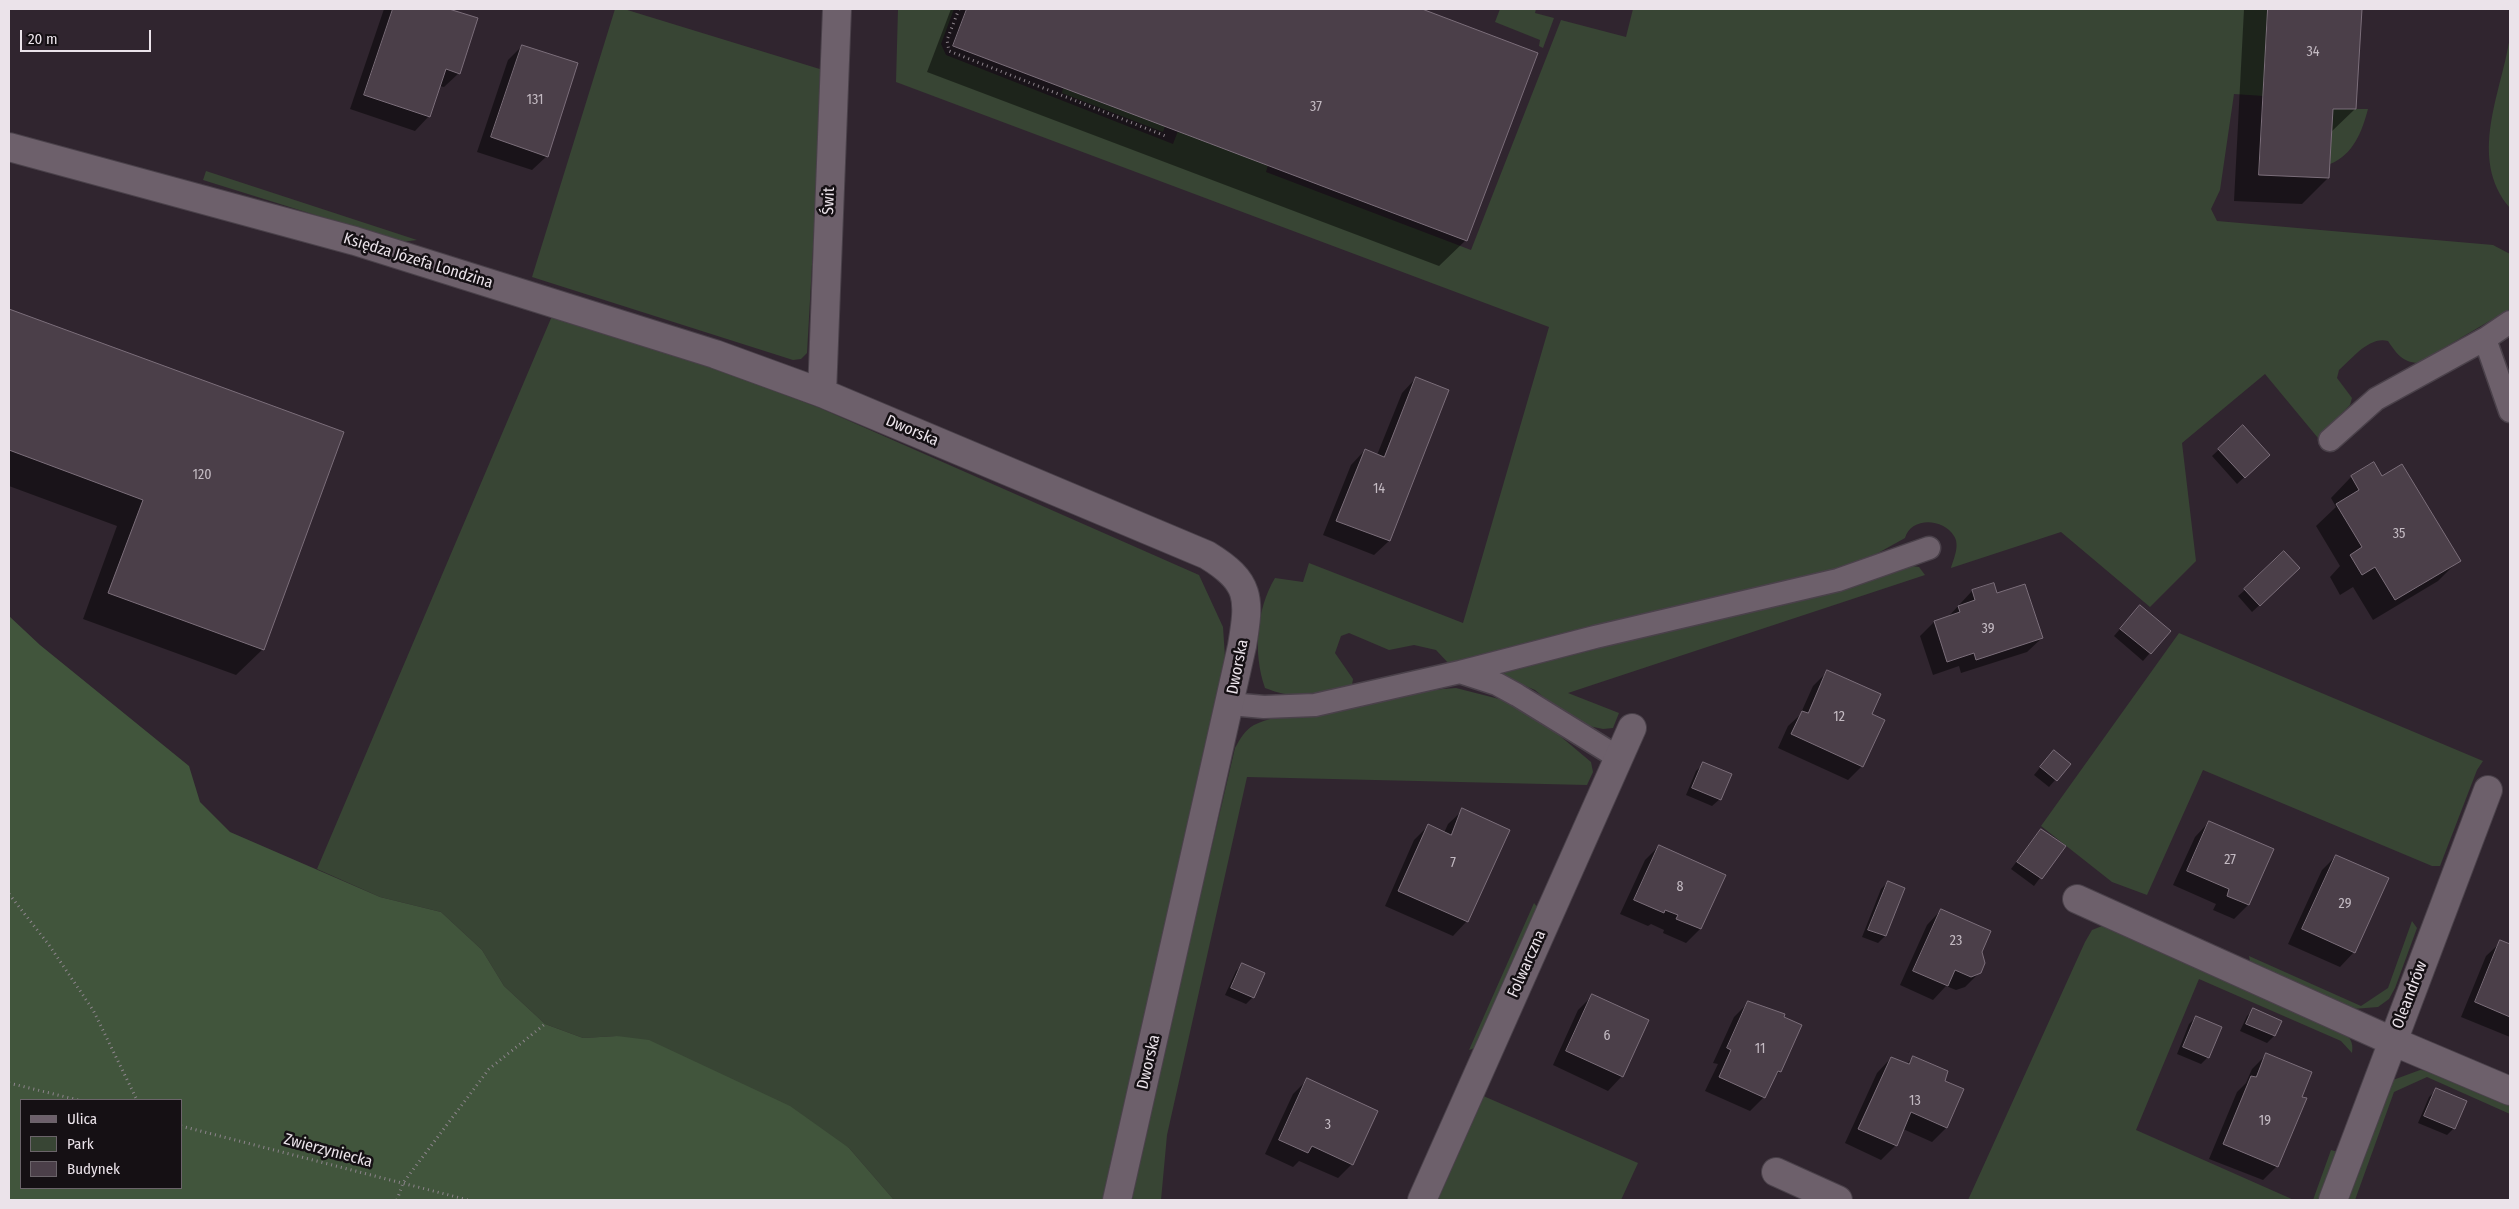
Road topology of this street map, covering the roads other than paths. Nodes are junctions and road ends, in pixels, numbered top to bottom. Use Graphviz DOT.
graph roads {
  1 [pos="837,9"];
  2 [pos="9,147"];
  3 [pos="2510,322"];
  4 [pos="2485,339"];
  5 [pos="822,393"];
  6 [pos="2510,411"];
  7 [pos="2330,440"];
  8 [pos="1929,548"];
  9 [pos="1460,672"];
  10 [pos="1230,704"];
  11 [pos="1632,728"];
  12 [pos="1619,758"];
  13 [pos="2488,790"];
  14 [pos="2076,899"];
  15 [pos="2392,1041"];
  16 [pos="2510,1091"];
  17 [pos="1776,1172"];
  18 [pos="1117,1200"];
  19 [pos="1422,1200"];
  20 [pos="1838,1200"];
  21 [pos="2333,1200"];
  1 -- 5 [label="street, Świt"];
  2 -- 5 [label="street, Księdza Józefa Londzina"];
  3 -- 4 [label="lane"];
  4 -- 6 [label="lane"];
  4 -- 7 [label="lane"];
  5 -- 10 [label="street, Dworska"];
  8 -- 9 [label="lane"];
  9 -- 10 [label="lane"];
  9 -- 12 [label="lane"];
  10 -- 18 [label="street, Dworska"];
  11 -- 12 [label="street, Folwarczna"];
  12 -- 19 [label="street, Folwarczna"];
  13 -- 15 [label="street, Oleandrów"];
  14 -- 15 [label="street"];
  15 -- 16 [label="street"];
  15 -- 21 [label="street, Oleandrów"];
  17 -- 20 [label="street"];
}
